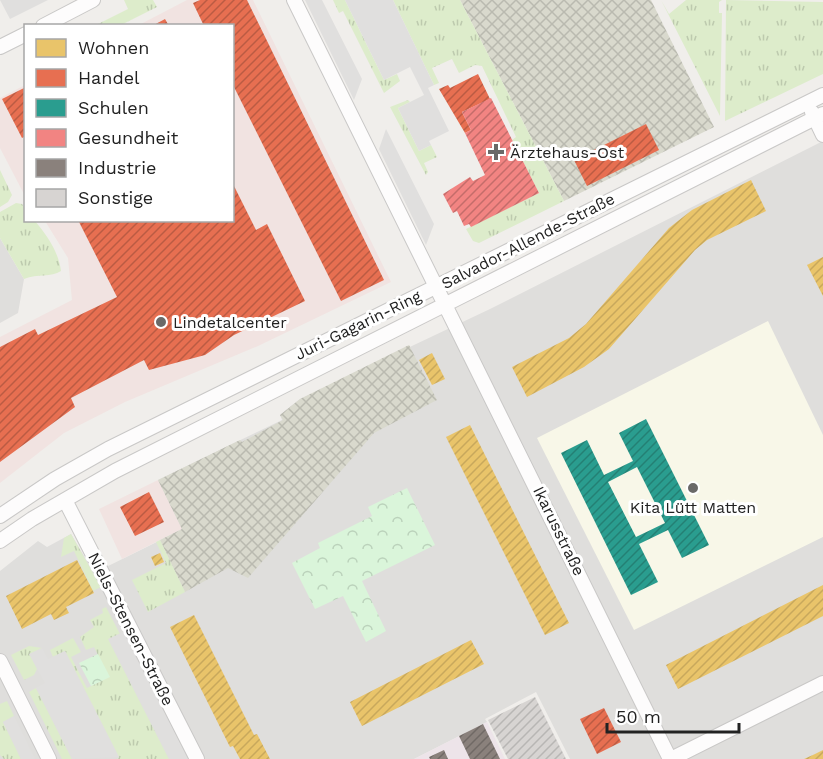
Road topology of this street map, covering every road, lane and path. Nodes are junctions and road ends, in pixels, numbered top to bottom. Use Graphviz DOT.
graph roads {
  1 [pos="93,0"];
  2 [pos="294,0"];
  3 [pos="47,24"];
  4 [pos="24,35"];
  5 [pos="0,47"];
  6 [pos="823,95"];
  7 [pos="807,102"];
  8 [pos="819,116"];
  9 [pos="823,135"];
  10 [pos="436,286"];
  11 [pos="444,304"];
  12 [pos="65,500"];
  13 [pos="0,516"];
  14 [pos="0,541"];
  15 [pos="0,661"];
  16 [pos="823,683"];
  17 [pos="49,759"];
  18 [pos="197,759"];
  19 [pos="671,759"];
  1 -- 3 [label="street"];
  2 -- 10 [label="street, Juri-Gagarin-Ring"];
  4 -- 5 [label="street"];
  6 -- 7 [label="street, Salvador-Allende-Straße"];
  7 -- 8 [label="street"];
  7 -- 10 [label="street, Salvador-Allende-Straße"];
  8 -- 9 [label="street"];
  8 -- 11 [label="street, Salvador-Allende-Straße"];
  10 -- 11 [label="street, Salvador-Allende-Straße"];
  10 -- 13 [label="street, Juri-Gagarin-Ring"];
  11 -- 12 [label="street, Juri-Gagarin-Ring"];
  11 -- 19 [label="street, Ikarusstraße"];
  12 -- 14 [label="street, Juri-Gagarin-Ring"];
  12 -- 18 [label="street, Niels-Stensen-Straße"];
  15 -- 17 [label="street"];
  16 -- 19 [label="street"];
}
